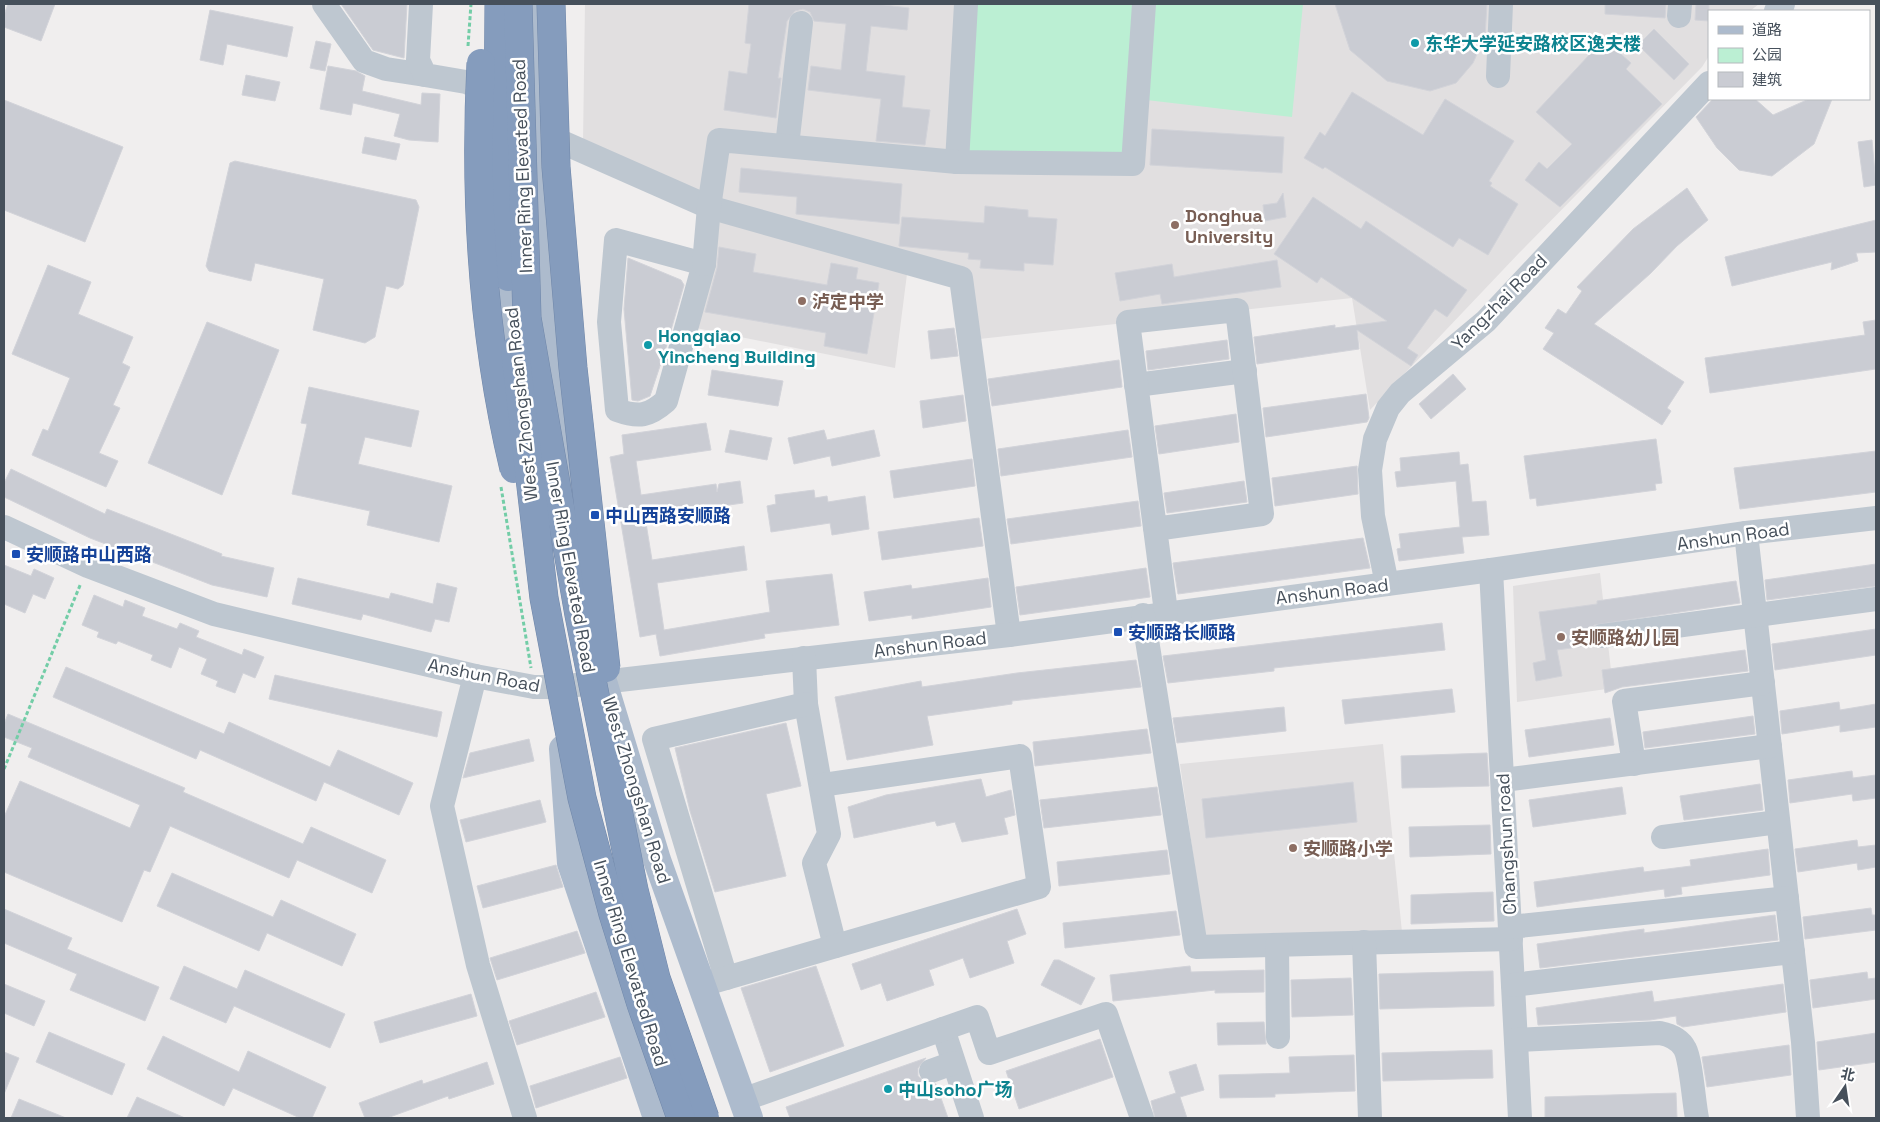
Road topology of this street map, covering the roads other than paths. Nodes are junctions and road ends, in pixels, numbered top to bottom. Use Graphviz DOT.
graph roads {
  1 [pos="324,4"];
  2 [pos="421,4"];
  3 [pos="484,4"];
  4 [pos="499,4"];
  5 [pos="506,4"];
  6 [pos="518,4"];
  7 [pos="538,4"];
  8 [pos="551,4"];
  9 [pos="966,4"];
  10 [pos="1144,4"];
  11 [pos="1501,4"];
  12 [pos="801,23"];
  13 [pos="425,75"];
  14 [pos="1498,76"];
  15 [pos="1708,84"];
  16 [pos="503,98"];
  17 [pos="555,139"];
  18 [pos="787,146"];
  19 [pos="957,162"];
  20 [pos="709,207"];
  21 [pos="704,264"];
  22 [pos="1245,370"];
  23 [pos="1136,385"];
  24 [pos="1876,518"];
  25 [pos="4,527"];
  26 [pos="1155,530"];
  27 [pos="1746,533"];
  28 [pos="1491,570"];
  29 [pos="1387,584"];
  30 [pos="544,598"];
  31 [pos="1876,598"];
  32 [pos="1166,612"];
  33 [pos="1143,615"];
  34 [pos="1755,615"];
  35 [pos="1009,634"];
  36 [pos="1602,636"];
  37 [pos="804,658"];
  38 [pos="475,676"];
  39 [pos="602,680"];
  40 [pos="1763,683"];
  41 [pos="560,687"];
  42 [pos="806,704"];
  43 [pos="1770,746"];
  44 [pos="1634,764"];
  45 [pos="1503,780"];
  46 [pos="822,785"];
  47 [pos="1778,822"];
  48 [pos="1663,837"];
  49 [pos="634,890"];
  50 [pos="1787,898"];
  51 [pos="1511,933"];
  52 [pos="1364,942"];
  53 [pos="1277,945"];
  54 [pos="835,946"];
  55 [pos="1793,952"];
  56 [pos="714,981"];
  57 [pos="1513,985"];
  58 [pos="943,1029"];
  59 [pos="1278,1038"];
  60 [pos="1516,1040"];
  61 [pos="953,1063"];
  62 [pos="931,1071"];
  63 [pos="746,1109"];
  64 [pos="525,1118"];
  65 [pos="657,1118"];
  66 [pos="681,1118"];
  67 [pos="705,1118"];
  68 [pos="972,1118"];
  69 [pos="1142,1118"];
  70 [pos="1370,1118"];
  71 [pos="1520,1118"];
  72 [pos="1697,1118"];
  73 [pos="1808,1118"];
  1 -- 13 [label="street"];
  2 -- 13 [label="street"];
  3 -- 30 [label="highway, bridge"];
  4 -- 30 [label="highway, Inner Ring Elevated Road, bridge"];
  5 -- 16 [label="main road, West Zhongshan Road"];
  6 -- 49 [label="highway, Inner Ring Elevated Road, bridge"];
  7 -- 39 [label="main road, West Zhongshan Road"];
  8 -- 17 [label="highway, bridge"];
  9 -- 19 [label="street"];
  10 -- 19 [label="street"];
  11 -- 14 [label="street"];
  12 -- 18 [label="street"];
  13 -- 16 [label="street"];
  15 -- 29 [label="street, Yangzhai Road"];
  16 -- 41 [label="main road, West Zhongshan Road"];
  17 -- 20 [label="street"];
  17 -- 49 [label="highway, bridge"];
  18 -- 19 [label="street"];
  18 -- 20 [label="street"];
  20 -- 21 [label="street"];
  20 -- 35 [label="street"];
  21 -- 21 [label="street"];
  22 -- 23 [label="street"];
  22 -- 23 [label="street"];
  22 -- 26 [label="street"];
  23 -- 26 [label="street"];
  24 -- 27 [label="street, Anshun Road"];
  25 -- 38 [label="street, Anshun Road"];
  26 -- 32 [label="street"];
  27 -- 28 [label="street, Anshun Road"];
  27 -- 34 [label="street"];
  28 -- 29 [label="street, Anshun Road"];
  28 -- 45 [label="street, Changshun road"];
  29 -- 32 [label="street, Anshun Road"];
  30 -- 66 [label="highway, Inner Ring Elevated Road, bridge"];
  31 -- 34 [label="street"];
  32 -- 33 [label="street, Anshun Road"];
  33 -- 35 [label="street, Anshun Road"];
  33 -- 53 [label="street"];
  34 -- 36 [label="street"];
  34 -- 40 [label="street"];
  35 -- 37 [label="street, Anshun Road"];
  37 -- 39 [label="street, Anshun Road"];
  37 -- 42 [label="street"];
  38 -- 41 [label="street, Anshun Road"];
  38 -- 64 [label="street"];
  39 -- 41 [label="street, Anshun Road"];
  39 -- 56 [label="main road, West Zhongshan Road"];
  40 -- 43 [label="street"];
  40 -- 44 [label="street"];
  41 -- 65 [label="main road, West Zhongshan Road"];
  42 -- 46 [label="street"];
  42 -- 56 [label="street"];
  43 -- 44 [label="street"];
  43 -- 47 [label="street"];
  44 -- 45 [label="street"];
  45 -- 51 [label="street, Changshun road"];
  46 -- 54 [label="street"];
  46 -- 54 [label="street"];
  47 -- 48 [label="street"];
  47 -- 50 [label="street"];
  49 -- 67 [label="highway, Inner Ring Elevated Road, bridge"];
  50 -- 51 [label="street"];
  50 -- 55 [label="street"];
  51 -- 52 [label="street"];
  51 -- 57 [label="street, Changshun road"];
  52 -- 53 [label="street"];
  52 -- 70 [label="street"];
  53 -- 59 [label="street"];
  54 -- 56 [label="street"];
  55 -- 57 [label="street"];
  55 -- 73 [label="street"];
  56 -- 63 [label="main road, West Zhongshan Road"];
  57 -- 60 [label="street, Changshun road"];
  58 -- 61 [label="street"];
  58 -- 63 [label="street"];
  58 -- 69 [label="street"];
  60 -- 71 [label="street, Changshun road"];
  60 -- 72 [label="street"];
  61 -- 62 [label="street"];
  61 -- 68 [label="street"];
}
